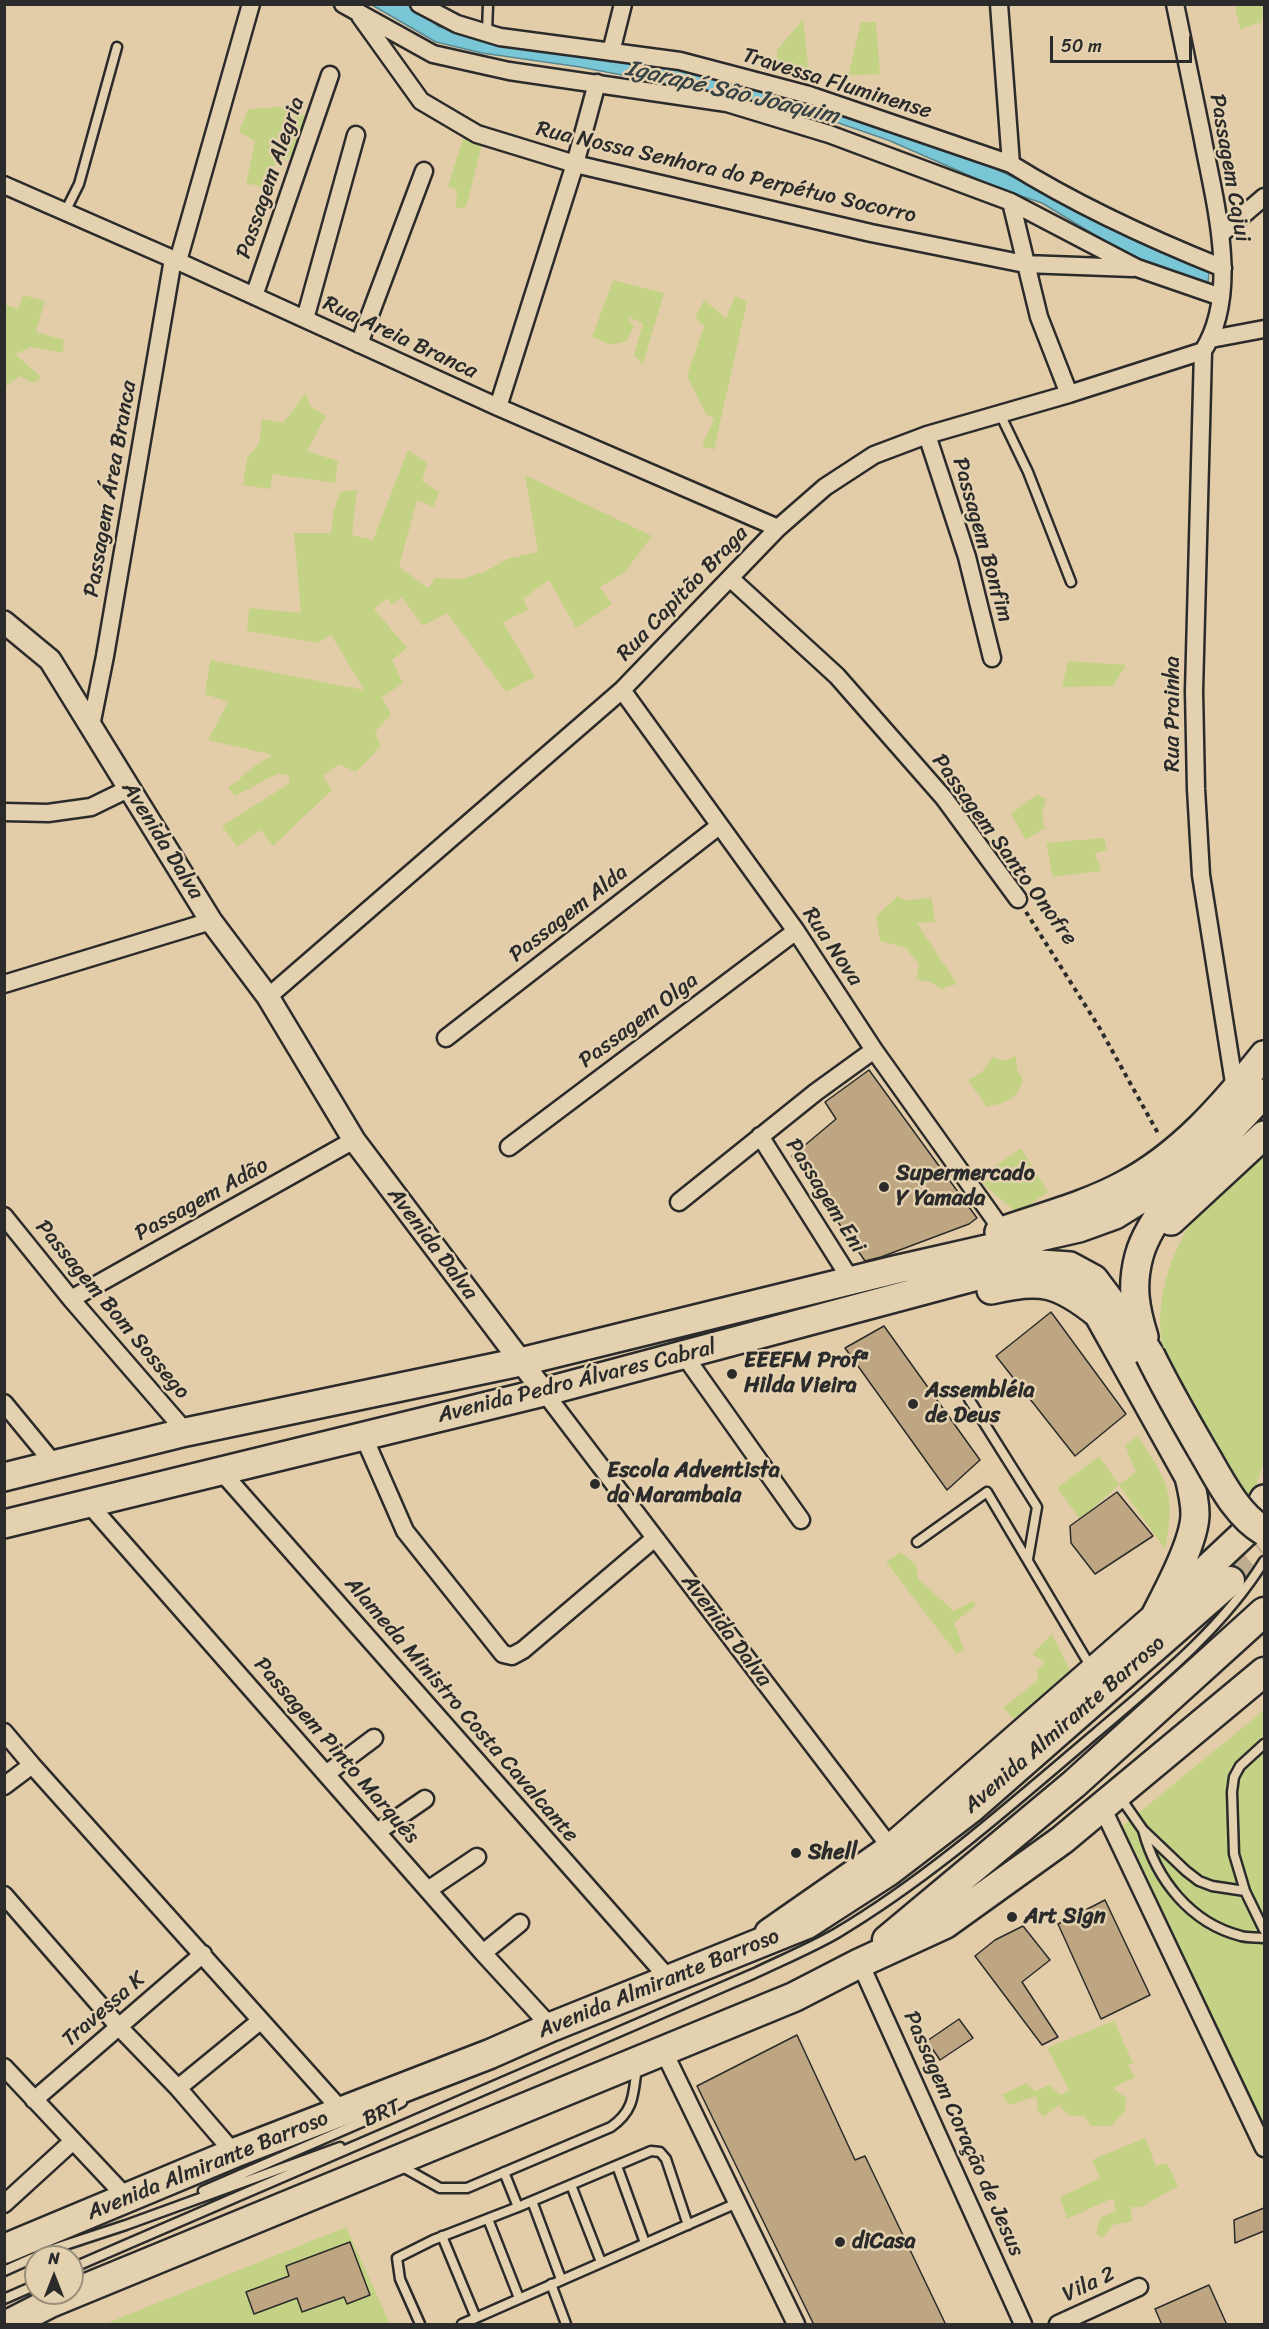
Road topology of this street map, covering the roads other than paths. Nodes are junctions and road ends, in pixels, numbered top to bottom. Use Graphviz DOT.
graph roads {
  1 [pos="251,4"];
  2 [pos="419,4"];
  3 [pos="488,4"];
  4 [pos="622,4"];
  5 [pos="999,4"];
  6 [pos="1176,4"];
  7 [pos="350,9"];
  8 [pos="487,33"];
  9 [pos="117,47"];
  10 [pos="610,52"];
  11 [pos="330,75"];
  12 [pos="597,83"];
  13 [pos="356,135"];
  14 [pos="575,164"];
  15 [pos="1011,164"];
  16 [pos="424,171"];
  17 [pos="4,185"];
  18 [pos="1264,197"];
  19 [pos="1011,202"];
  20 [pos="65,212"];
  21 [pos="1221,234"];
  22 [pos="176,260"];
  23 [pos="1025,264"];
  24 [pos="1137,268"];
  25 [pos="1223,268"];
  26 [pos="254,296"];
  27 [pos="1221,297"];
  28 [pos="304,319"];
  29 [pos="1264,328"];
  30 [pos="359,344"];
  31 [pos="1207,345"];
  32 [pos="1069,394"];
  33 [pos="498,407"];
  34 [pos="1000,414"];
  35 [pos="927,435"];
  36 [pos="778,528"];
  37 [pos="731,579"];
  38 [pos="1071,582"];
  39 [pos="4,622"];
  40 [pos="992,658"];
  41 [pos="622,690"];
  42 [pos="91,726"];
  43 [pos="130,788"];
  44 [pos="4,812"];
  45 [pos="719,826"];
  46 [pos="1018,899"];
  47 [pos="211,921"];
  48 [pos="796,931"];
  49 [pos="4,984"];
  50 [pos="268,997"];
  51 [pos="446,1038"];
  52 [pos="874,1050"];
  53 [pos="1264,1055"];
  54 [pos="1235,1089"];
  55 [pos="1264,1093"];
  56 [pos="1264,1135"];
  57 [pos="760,1136"];
  58 [pos="354,1140"];
  59 [pos="509,1147"];
  60 [pos="1207,1158"];
  61 [pos="679,1202"];
  62 [pos="4,1216"];
  63 [pos="1003,1231"];
  64 [pos="894,1270"];
  65 [pos="851,1280"];
  66 [pos="71,1299"];
  67 [pos="799,1326"];
  68 [pos="1149,1353"];
  69 [pos="684,1355"];
  70 [pos="520,1362"];
  71 [pos="544,1392"];
  72 [pos="969,1399"];
  73 [pos="4,1403"];
  74 [pos="186,1432"];
  75 [pos="363,1435"];
  76 [pos="55,1465"];
  77 [pos="220,1470"];
  78 [pos="4,1477"];
  79 [pos="1264,1498"];
  80 [pos="88,1503"];
  81 [pos="801,1520"];
  82 [pos="4,1524"];
  83 [pos="1264,1531"];
  84 [pos="656,1538"];
  85 [pos="917,1542"];
  86 [pos="1028,1559"];
  87 [pos="1264,1561"];
  88 [pos="1230,1581"];
  89 [pos="1264,1612"];
  90 [pos="1154,1618"];
  91 [pos="1264,1672"];
  92 [pos="1101,1679"];
  93 [pos="4,1732"];
  94 [pos="374,1738"];
  95 [pos="1264,1744"];
  96 [pos="32,1765"];
  97 [pos="326,1774"];
  98 [pos="4,1786"];
  99 [pos="425,1799"];
  100 [pos="1110,1801"];
  101 [pos="1143,1830"];
  102 [pos="377,1832"];
  103 [pos="891,1848"];
  104 [pos="477,1857"];
  105 [pos="428,1890"];
  106 [pos="1245,1891"];
  107 [pos="4,1896"];
  108 [pos="520,1923"];
  109 [pos="1264,1930"];
  110 [pos="1264,1938"];
  111 [pos="748,1947"];
  112 [pos="483,1953"];
  113 [pos="203,1954"];
  114 [pos="860,1963"];
  115 [pos="669,1979"];
  116 [pos="260,2021"];
  117 [pos="119,2027"];
  118 [pos="551,2027"];
  119 [pos="664,2052"];
  120 [pos="490,2054"];
  121 [pos="638,2063"];
  122 [pos="4,2067"];
  123 [pos="178,2088"];
  124 [pos="427,2088"];
  125 [pos="407,2099"];
  126 [pos="34,2100"];
  127 [pos="342,2111"];
  128 [pos="420,2118"];
  129 [pos="73,2140"];
  130 [pos="1264,2148"];
  131 [pos="234,2153"];
  132 [pos="394,2161"];
  133 [pos="617,2166"];
  134 [pos="504,2172"];
  135 [pos="571,2185"];
  136 [pos="532,2201"];
  137 [pos="737,2203"];
  138 [pos="4,2204"];
  139 [pos="518,2207"];
  140 [pos="126,2212"];
  141 [pos="488,2219"];
  142 [pos="688,2225"];
  143 [pos="442,2236"];
  144 [pos="645,2243"];
  145 [pos="6,2252"];
  146 [pos="601,2262"];
  147 [pos="84,2263"];
  148 [pos="561,2279"];
  149 [pos="551,2284"];
  150 [pos="1139,2287"];
  151 [pos="24,2290"];
  152 [pos="519,2298"];
  153 [pos="4,2299"];
  154 [pos="476,2318"];
  155 [pos="564,2324"];
  156 [pos="9,2325"];
  157 [pos="420,2325"];
  158 [pos="462,2325"];
  159 [pos="796,2325"];
  160 [pos="1023,2325"];
  161 [pos="1058,2325"];
  1 -- 22 [label="street, Passagem Área Branca"];
  2 -- 8 [label="street, Travessa Fluminense"];
  3 -- 8 [label="lane"];
  4 -- 10 [label="street"];
  5 -- 15 [label="street"];
  6 -- 21 [label="street, Passagem Cajui"];
  7 -- 12 [label="street"];
  7 -- 14 [label="street, Rua Nossa Senhora do Perpétuo Socorro"];
  8 -- 10 [label="street, Travessa Fluminense"];
  9 -- 20 [label="lane"];
  10 -- 15 [label="street, Travessa Fluminense"];
  11 -- 26 [label="street, Passagem Alegria"];
  12 -- 14 [label="street"];
  12 -- 19 [label="street"];
  13 -- 28 [label="street"];
  14 -- 23 [label="street, Rua Nossa Senhora do Perpétuo Socorro"];
  14 -- 33 [label="street"];
  15 -- 25 [label="street, Travessa Fluminense"];
  16 -- 30 [label="street"];
  17 -- 20 [label="street, Rua Areia Branca"];
  18 -- 21 [label="street"];
  19 -- 23 [label="street"];
  19 -- 24 [label="street"];
  20 -- 22 [label="street, Rua Areia Branca"];
  21 -- 25 [label="street, Passagem Cajui"];
  22 -- 26 [label="street, Rua Areia Branca"];
  22 -- 42 [label="street, Passagem Área Branca"];
  23 -- 24 [label="street, Rua Nossa Senhora do Perpétuo Socorro"];
  23 -- 32 [label="street"];
  24 -- 27 [label="street"];
  25 -- 27 [label="street, Passagem Cajui"];
  26 -- 28 [label="street, Rua Areia Branca"];
  27 -- 31 [label="street, Passagem Cajui"];
  28 -- 30 [label="street, Rua Areia Branca"];
  29 -- 31 [label="street, Rua Capitão Braga"];
  30 -- 33 [label="street, Rua Areia Branca"];
  31 -- 32 [label="street, Rua Capitão Braga"];
  31 -- 54 [label="street, Rua Prainha"];
  32 -- 34 [label="street, Rua Capitão Braga"];
  33 -- 36 [label="street, Rua Areia Branca"];
  34 -- 35 [label="street, Rua Capitão Braga"];
  34 -- 38 [label="lane"];
  35 -- 36 [label="street, Rua Capitão Braga"];
  35 -- 40 [label="street, Passagem Bonfim"];
  36 -- 37 [label="street, Rua Capitão Braga"];
  37 -- 41 [label="street, Rua Capitão Braga"];
  37 -- 46 [label="street, Passagem Santo Onofre"];
  39 -- 42 [label="street, Avenida Dalva"];
  41 -- 45 [label="street, Rua Nova"];
  41 -- 50 [label="street, Rua Capitão Braga"];
  42 -- 43 [label="street, Avenida Dalva"];
  43 -- 44 [label="street"];
  43 -- 47 [label="street, Avenida Dalva"];
  45 -- 48 [label="street, Rua Nova"];
  45 -- 51 [label="street, Passagem Alda"];
  47 -- 49 [label="street"];
  47 -- 50 [label="street, Avenida Dalva"];
  48 -- 52 [label="street, Rua Nova"];
  48 -- 59 [label="street, Passagem Olga"];
  50 -- 58 [label="street, Avenida Dalva"];
  52 -- 57 [label="street, Passagem Eni"];
  52 -- 63 [label="street, Rua Nova"];
  53 -- 54 [label="main road"];
  54 -- 63 [label="main road"];
  55 -- 60 [label="main road"];
  56 -- 68 [label="main road"];
  57 -- 61 [label="street, Passagem Eni"];
  57 -- 65 [label="street, Passagem Eni"];
  58 -- 66 [label="street, Passagem Adão"];
  58 -- 70 [label="street, Avenida Dalva"];
  60 -- 64 [label="main road"];
  60 -- 68 [label="main road"];
  62 -- 66 [label="street, Passagem Bom Sossego"];
  63 -- 64 [label="main road"];
  64 -- 65 [label="main road, Avenida Pedro Álvares Cabral"];
  65 -- 70 [label="main road, Avenida Pedro Álvares Cabral"];
  66 -- 74 [label="street, Passagem Bom Sossego"];
  67 -- 68 [label="main road, Avenida Pedro Álvares Cabral"];
  67 -- 69 [label="main road, Avenida Pedro Álvares Cabral"];
  67 -- 90 [label="main road"];
  68 -- 83 [label="highway, bridge"];
  69 -- 71 [label="main road, Avenida Pedro Álvares Cabral"];
  69 -- 81 [label="street"];
  70 -- 71 [label="street, Avenida Dalva"];
  70 -- 74 [label="main road, Avenida Pedro Álvares Cabral"];
  71 -- 75 [label="main road, Avenida Pedro Álvares Cabral"];
  71 -- 84 [label="street, Avenida Dalva"];
  72 -- 86 [label="lane"];
  73 -- 76 [label="street"];
  74 -- 76 [label="main road, Avenida Pedro Álvares Cabral"];
  75 -- 77 [label="main road, Avenida Pedro Álvares Cabral"];
  75 -- 84 [label="street"];
  76 -- 78 [label="main road, Avenida Pedro Álvares Cabral"];
  77 -- 80 [label="main road, Avenida Pedro Álvares Cabral"];
  77 -- 115 [label="street, Alameda Ministro Costa Cavalcante"];
  79 -- 90 [label="main road"];
  80 -- 82 [label="main road, Avenida Pedro Álvares Cabral"];
  80 -- 97 [label="street, Passagem Pinto Marquês"];
  84 -- 103 [label="street, Avenida Dalva"];
  85 -- 86 [label="lane"];
  86 -- 92 [label="lane"];
  87 -- 128 [label="lane"];
  88 -- 92 [label="highway, Avenida Almirante Barroso"];
  89 -- 114 [label="highway"];
  90 -- 92 [label="main road"];
  91 -- 100 [label="highway"];
  92 -- 103 [label="main road"];
  92 -- 111 [label="highway, Avenida Almirante Barroso"];
  93 -- 96 [label="street"];
  94 -- 97 [label="street"];
  95 -- 106 [label="lane"];
  96 -- 98 [label="street"];
  96 -- 113 [label="street"];
  97 -- 102 [label="street, Passagem Pinto Marquês"];
  99 -- 102 [label="street"];
  100 -- 101 [label="lane"];
  100 -- 114 [label="highway"];
  100 -- 130 [label="street"];
  101 -- 106 [label="lane"];
  101 -- 110 [label="lane"];
  102 -- 105 [label="street, Passagem Pinto Marquês"];
  103 -- 111 [label="main road"];
  104 -- 105 [label="street"];
  105 -- 112 [label="street, Passagem Pinto Marquês"];
  106 -- 109 [label="lane"];
  107 -- 117 [label="street"];
  108 -- 112 [label="street"];
  111 -- 115 [label="highway, Avenida Almirante Barroso"];
  112 -- 118 [label="street, Passagem Pinto Marquês"];
  113 -- 116 [label="street"];
  113 -- 117 [label="street, Travessa K"];
  114 -- 119 [label="highway"];
  114 -- 160 [label="street, Passagem Coração de Jesus"];
  115 -- 118 [label="highway, Avenida Almirante Barroso"];
  116 -- 123 [label="street"];
  116 -- 127 [label="street"];
  117 -- 123 [label="street"];
  117 -- 126 [label="street, Travessa K"];
  118 -- 120 [label="highway, Avenida Almirante Barroso"];
  119 -- 121 [label="highway"];
  119 -- 137 [label="street"];
  120 -- 124 [label="lane, BRT"];
  120 -- 127 [label="highway, Avenida Almirante Barroso"];
  121 -- 132 [label="highway"];
  121 -- 134 [label="lane"];
  122 -- 126 [label="street"];
  123 -- 131 [label="street"];
  125 -- 140 [label="lane, BRT"];
  126 -- 129 [label="street"];
  127 -- 131 [label="highway, Avenida Almirante Barroso"];
  128 -- 140 [label="lane, BRT"];
  128 -- 147 [label="lane, BRT"];
  129 -- 138 [label="street"];
  129 -- 140 [label="street"];
  131 -- 140 [label="highway, Avenida Almirante Barroso"];
  132 -- 134 [label="lane"];
  132 -- 156 [label="highway"];
  133 -- 135 [label="lane"];
  133 -- 142 [label="lane"];
  133 -- 144 [label="lane"];
  134 -- 139 [label="lane"];
  135 -- 136 [label="lane"];
  135 -- 146 [label="lane"];
  136 -- 139 [label="lane"];
  136 -- 148 [label="lane"];
  137 -- 142 [label="lane"];
  137 -- 159 [label="street"];
  139 -- 141 [label="lane"];
  140 -- 145 [label="highway, Avenida Almirante Barroso"];
  141 -- 143 [label="lane"];
  141 -- 152 [label="lane"];
  142 -- 144 [label="lane"];
  143 -- 154 [label="lane"];
  143 -- 157 [label="lane"];
  144 -- 146 [label="lane"];
  146 -- 148 [label="lane"];
  148 -- 149 [label="lane"];
  149 -- 152 [label="lane"];
  149 -- 155 [label="lane"];
  150 -- 161 [label="street, Vila 2"];
  151 -- 153 [label="lane"];
  152 -- 154 [label="lane"];
  154 -- 158 [label="lane"];
}
